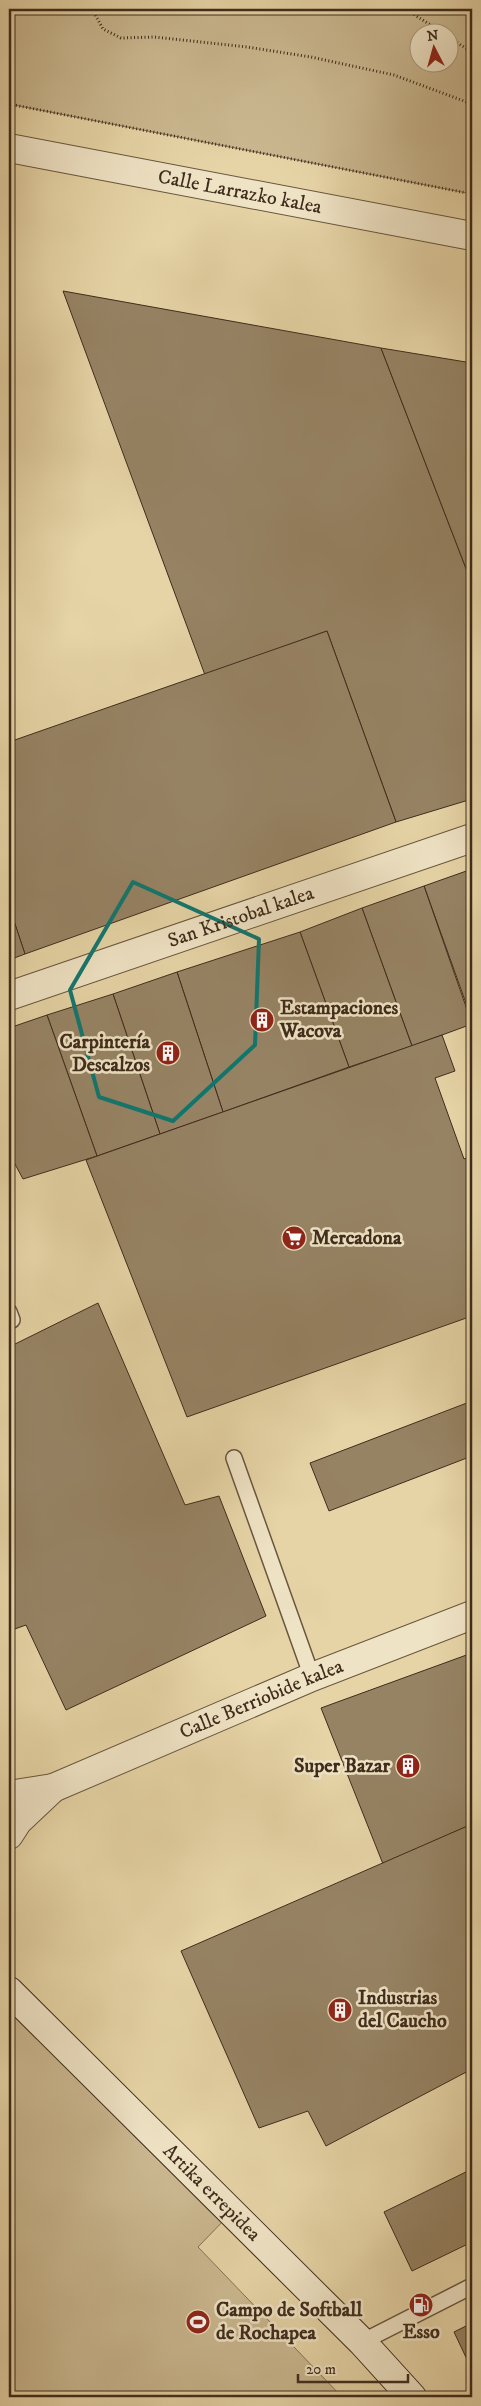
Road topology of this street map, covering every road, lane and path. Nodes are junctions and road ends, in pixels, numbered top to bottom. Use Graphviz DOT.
graph roads {
  1 [pos="92,9"];
  2 [pos="405,9"];
  3 [pos="426,22"];
  4 [pos="458,43"];
  5 [pos="472,52"];
  6 [pos="9,104"];
  7 [pos="472,104"];
  8 [pos="9,148"];
  9 [pos="472,194"];
  10 [pos="472,236"];
  11 [pos="472,838"];
  12 [pos="9,996"];
  13 [pos="9,1312"];
  14 [pos="9,1321"];
  15 [pos="234,1458"];
  16 [pos="472,1615"];
  17 [pos="312,1676"];
  18 [pos="53,1788"];
  19 [pos="9,1795"];
  20 [pos="9,1835"];
  21 [pos="9,1991"];
  22 [pos="472,2286"];
  23 [pos="362,2342"];
  24 [pos="412,2397"];
  1 -- 7 [label="path"];
  2 -- 3 [label="path"];
  4 -- 5 [label="path"];
  6 -- 9 [label="path"];
  8 -- 10 [label="street, Calle Larrazko kalea"];
  11 -- 12 [label="street, San Kristobal kalea"];
  13 -- 14 [label="lane"];
  15 -- 17 [label="lane"];
  16 -- 17 [label="street, Calle Berriobide kalea"];
  17 -- 18 [label="street, Calle Berriobide kalea"];
  18 -- 19 [label="street, Calle Berriobide kalea"];
  18 -- 20 [label="street, Calle Berriobide kalea"];
  21 -- 23 [label="street, Artika errepidea"];
  22 -- 23 [label="lane"];
  23 -- 24 [label="street, Artika errepidea"];
}
